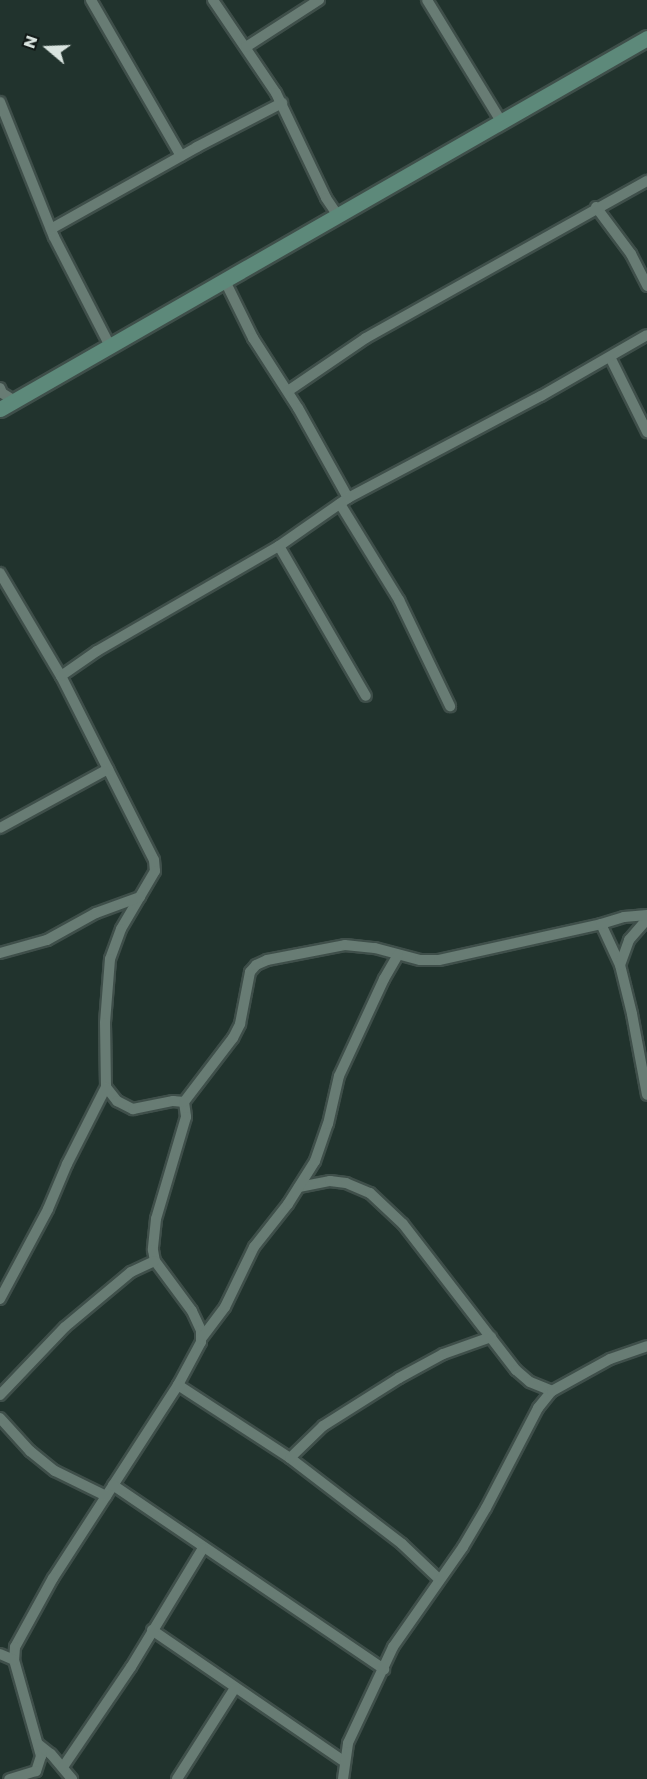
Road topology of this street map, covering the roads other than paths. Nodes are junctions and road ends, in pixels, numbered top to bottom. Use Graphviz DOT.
graph roads {
  1 [pos="91,0"];
  2 [pos="213,0"];
  3 [pos="319,0"];
  4 [pos="427,0"];
  5 [pos="647,38"];
  6 [pos="246,47"];
  7 [pos="0,102"];
  8 [pos="282,103"];
  9 [pos="502,123"];
  10 [pos="181,156"];
  11 [pos="647,181"];
  12 [pos="596,207"];
  13 [pos="338,216"];
  14 [pos="51,229"];
  15 [pos="225,280"];
  16 [pos="647,286"];
  17 [pos="647,335"];
  18 [pos="110,346"];
  19 [pos="610,357"];
  20 [pos="0,388"];
  21 [pos="288,391"];
  22 [pos="15,401"];
  23 [pos="0,409"];
  24 [pos="647,431"];
  25 [pos="344,501"];
  26 [pos="279,546"];
  27 [pos="0,573"];
  28 [pos="4,590"];
  29 [pos="60,676"];
  30 [pos="366,696"];
  31 [pos="450,706"];
  32 [pos="108,769"];
  33 [pos="0,828"];
  34 [pos="140,897"];
  35 [pos="647,917"];
  36 [pos="601,924"];
  37 [pos="0,953"];
  38 [pos="398,955"];
  39 [pos="620,965"];
  40 [pos="106,1087"];
  41 [pos="647,1095"];
  42 [pos="184,1102"];
  43 [pos="299,1187"];
  44 [pos="155,1261"];
  45 [pos="0,1299"];
  46 [pos="491,1337"];
  47 [pos="201,1339"];
  48 [pos="647,1346"];
  49 [pos="178,1385"];
  50 [pos="552,1391"];
  51 [pos="0,1395"];
  52 [pos="0,1418"];
  53 [pos="290,1458"];
  54 [pos="113,1485"];
  55 [pos="106,1496"];
  56 [pos="203,1548"];
  57 [pos="439,1579"];
  58 [pos="152,1630"];
  59 [pos="0,1654"];
  60 [pos="14,1660"];
  61 [pos="384,1669"];
  62 [pos="235,1688"];
  63 [pos="38,1744"];
  64 [pos="345,1762"];
  65 [pos="63,1767"];
  66 [pos="9,1779"];
  67 [pos="72,1779"];
  68 [pos="177,1779"];
  69 [pos="343,1779"];
  1 -- 10 [label="street"];
  2 -- 6 [label="street"];
  3 -- 6 [label="street"];
  4 -- 9 [label="street"];
  5 -- 9 [label="main road"];
  6 -- 8 [label="street"];
  7 -- 14 [label="street"];
  8 -- 10 [label="street"];
  8 -- 13 [label="street"];
  9 -- 13 [label="main road"];
  10 -- 14 [label="street"];
  11 -- 12 [label="street"];
  12 -- 16 [label="street"];
  12 -- 21 [label="street"];
  13 -- 15 [label="main road"];
  14 -- 18 [label="street"];
  15 -- 18 [label="main road"];
  15 -- 21 [label="street"];
  17 -- 19 [label="street"];
  18 -- 22 [label="main road"];
  19 -- 24 [label="street"];
  19 -- 25 [label="street"];
  20 -- 22 [label="street"];
  21 -- 25 [label="street"];
  22 -- 23 [label="main road"];
  25 -- 26 [label="street"];
  25 -- 31 [label="street"];
  26 -- 29 [label="street"];
  26 -- 30 [label="street"];
  27 -- 28 [label="street"];
  28 -- 29 [label="street"];
  29 -- 32 [label="street"];
  32 -- 33 [label="street"];
  32 -- 34 [label="street"];
  34 -- 37 [label="street"];
  34 -- 40 [label="street"];
  35 -- 36 [label="street"];
  35 -- 39 [label="street"];
  36 -- 38 [label="street"];
  36 -- 39 [label="street"];
  38 -- 42 [label="street"];
  38 -- 43 [label="street"];
  39 -- 41 [label="street"];
  40 -- 42 [label="street"];
  40 -- 45 [label="street"];
  42 -- 44 [label="street"];
  43 -- 46 [label="street"];
  43 -- 47 [label="street"];
  44 -- 47 [label="street"];
  44 -- 51 [label="street"];
  46 -- 50 [label="street"];
  46 -- 53 [label="street"];
  47 -- 49 [label="street"];
  48 -- 50 [label="street"];
  49 -- 53 [label="street"];
  49 -- 54 [label="street"];
  50 -- 57 [label="street"];
  52 -- 55 [label="street"];
  53 -- 57 [label="street"];
  54 -- 55 [label="street"];
  54 -- 56 [label="street"];
  55 -- 60 [label="street"];
  56 -- 58 [label="street"];
  56 -- 61 [label="street"];
  57 -- 61 [label="street"];
  58 -- 62 [label="street"];
  58 -- 65 [label="street"];
  59 -- 60 [label="street"];
  60 -- 63 [label="street"];
  61 -- 64 [label="street"];
  62 -- 64 [label="street"];
  62 -- 68 [label="street"];
  63 -- 65 [label="street"];
  63 -- 66 [label="street"];
  64 -- 69 [label="street"];
  65 -- 67 [label="street"];
}
